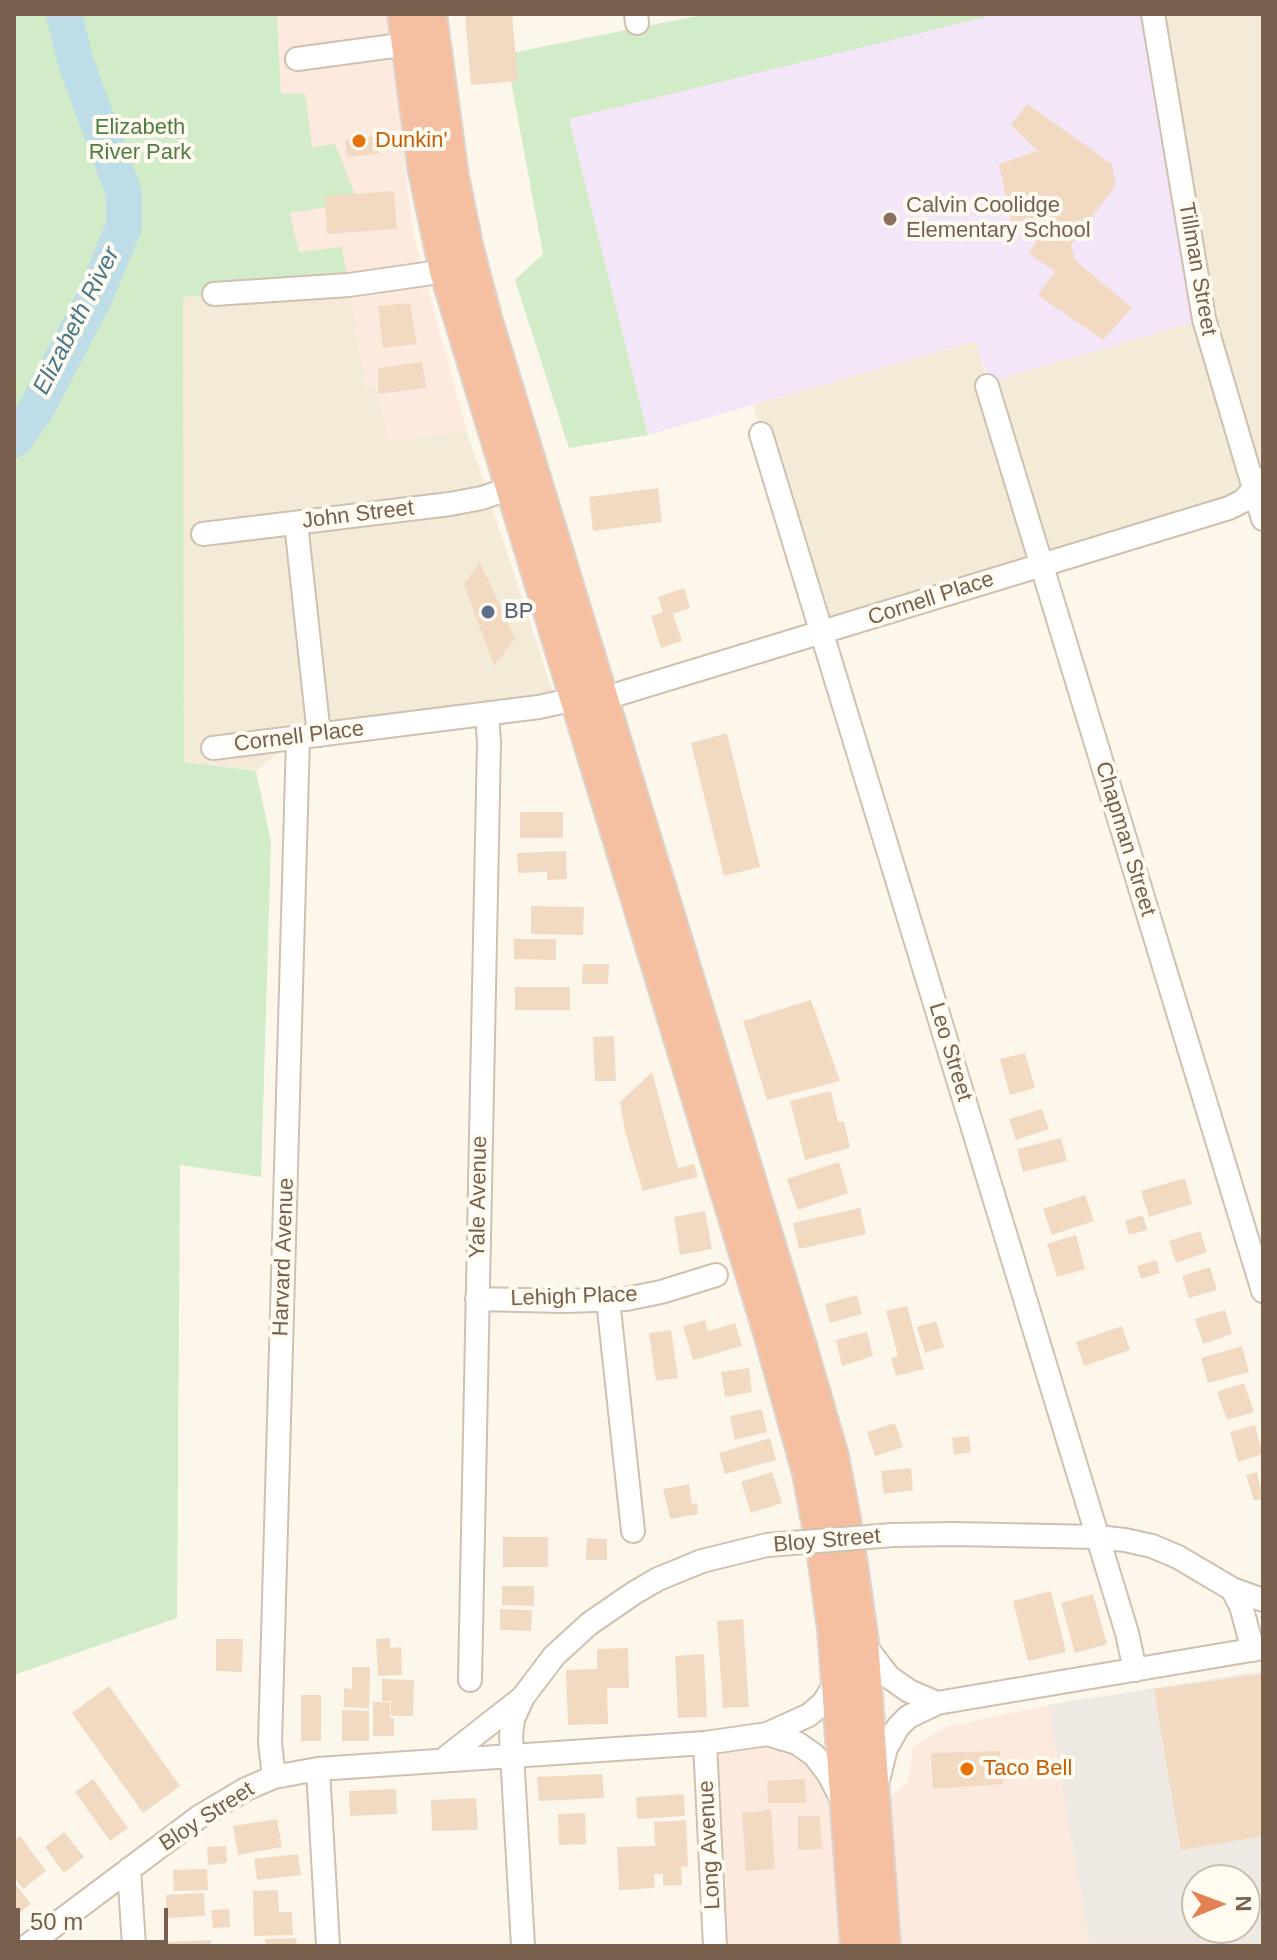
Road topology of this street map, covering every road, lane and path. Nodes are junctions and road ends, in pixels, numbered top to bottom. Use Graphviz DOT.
graph roads {
  1 [pos="430,14"];
  2 [pos="1153,14"];
  3 [pos="406,29"];
  4 [pos="297,59"];
  5 [pos="446,271"];
  6 [pos="214,294"];
  7 [pos="987,386"];
  8 [pos="761,434"];
  9 [pos="1258,485"];
  10 [pos="510,488"];
  11 [pos="1263,519"];
  12 [pos="296,523"];
  13 [pos="203,534"];
  14 [pos="1042,564"];
  15 [pos="823,633"];
  16 [pos="589,699"];
  17 [pos="487,714"];
  18 [pos="308,736"];
  19 [pos="213,748"];
  20 [pos="716,1275"];
  21 [pos="1263,1291"];
  22 [pos="477,1299"];
  23 [pos="608,1300"];
  24 [pos="633,1531"];
  25 [pos="1097,1537"];
  26 [pos="1232,1589"];
  27 [pos="1263,1600"];
  28 [pos="862,1641"];
  29 [pos="1258,1649"];
  30 [pos="1135,1670"];
  31 [pos="470,1680"];
  32 [pos="838,1680"];
  33 [pos="523,1697"];
  34 [pos="937,1703"];
  35 [pos="767,1734"];
  36 [pos="705,1743"];
  37 [pos="512,1755"];
  38 [pos="443,1760"];
  39 [pos="318,1769"];
  40 [pos="274,1777"];
  41 [pos="861,1810"];
  42 [pos="129,1869"];
  43 [pos="27,1946"];
  44 [pos="134,1946"];
  45 [pos="328,1946"];
  46 [pos="523,1946"];
  47 [pos="715,1946"];
  48 [pos="857,1946"];
  49 [pos="884,1946"];
  1 -- 16 [label="highway"];
  2 -- 9 [label="street, Tillman Street"];
  3 -- 4 [label="street"];
  3 -- 5 [label="highway"];
  5 -- 6 [label="street"];
  5 -- 10 [label="highway"];
  7 -- 14 [label="street, Chapman Street"];
  8 -- 15 [label="street, Leo Street"];
  9 -- 11 [label="street, Tillman Street"];
  9 -- 14 [label="street, Cornell Place"];
  10 -- 12 [label="street, John Street"];
  10 -- 16 [label="highway"];
  12 -- 13 [label="street, John Street"];
  12 -- 18 [label="street, Harvard Avenue"];
  14 -- 15 [label="street, Cornell Place"];
  14 -- 21 [label="street, Chapman Street"];
  15 -- 16 [label="street, Cornell Place"];
  15 -- 25 [label="street, Leo Street"];
  16 -- 17 [label="street, Cornell Place"];
  16 -- 28 [label="highway"];
  16 -- 32 [label="highway"];
  17 -- 18 [label="street, Cornell Place"];
  17 -- 22 [label="street, Yale Avenue"];
  18 -- 19 [label="street, Cornell Place"];
  18 -- 40 [label="street, Harvard Avenue"];
  20 -- 23 [label="street, Lehigh Place"];
  22 -- 23 [label="street, Lehigh Place"];
  22 -- 31 [label="street, Yale Avenue"];
  23 -- 24 [label="street"];
  25 -- 26 [label="street, Bloy Street"];
  25 -- 30 [label="street, Leo Street"];
  25 -- 33 [label="street, Bloy Street, bridge"];
  26 -- 27 [label="street, Bloy Street"];
  26 -- 29 [label="street"];
  28 -- 34 [label="street"];
  28 -- 41 [label="highway"];
  29 -- 30 [label="street"];
  30 -- 34 [label="street"];
  32 -- 35 [label="street, Bloy Street"];
  32 -- 41 [label="highway"];
  33 -- 37 [label="street, Bloy Street"];
  33 -- 38 [label="street"];
  34 -- 41 [label="street"];
  35 -- 36 [label="street, Bloy Street"];
  35 -- 41 [label="street, Bloy Street"];
  36 -- 37 [label="street, Bloy Street"];
  36 -- 47 [label="street, Long Avenue"];
  37 -- 38 [label="street, Bloy Street"];
  37 -- 46 [label="street"];
  38 -- 39 [label="street, Bloy Street"];
  39 -- 40 [label="street, Bloy Street"];
  39 -- 45 [label="street"];
  40 -- 42 [label="street, Bloy Street"];
  41 -- 48 [label="highway"];
  41 -- 49 [label="highway"];
  42 -- 43 [label="street, Bloy Street"];
  42 -- 44 [label="street"];
}
